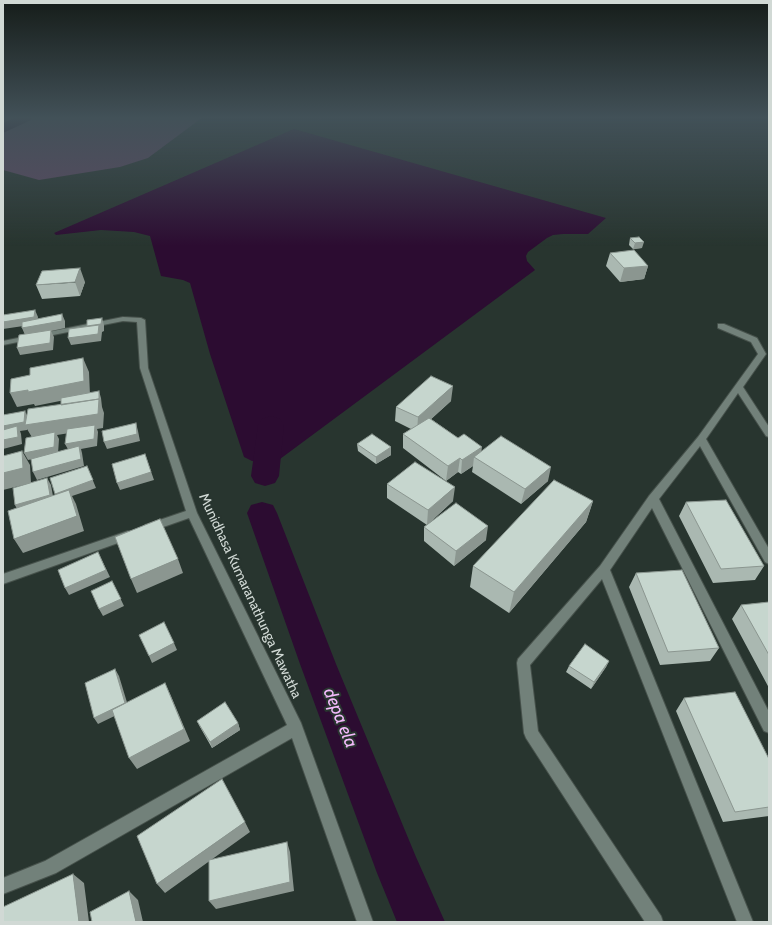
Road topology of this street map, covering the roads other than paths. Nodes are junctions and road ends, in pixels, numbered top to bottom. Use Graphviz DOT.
graph roads {
  1 [pos="722,326"];
  2 [pos="3,343"];
  3 [pos="738,386"];
  4 [pos="769,434"];
  5 [pos="701,439"];
  6 [pos="653,499"];
  7 [pos="192,513"];
  8 [pos="769,559"];
  9 [pos="604,569"];
  10 [pos="3,579"];
  11 [pos="769,726"];
  12 [pos="296,728"];
  13 [pos="3,886"];
  14 [pos="365,922"];
  15 [pos="655,922"];
  16 [pos="745,922"];
  1 -- 3 [label="street"];
  2 -- 7 [label="street, Munidhasa Kumaranathunga Mawatha"];
  3 -- 4 [label="street"];
  3 -- 5 [label="street"];
  5 -- 6 [label="street"];
  5 -- 8 [label="street"];
  6 -- 9 [label="street"];
  6 -- 11 [label="street"];
  7 -- 10 [label="street"];
  7 -- 12 [label="street, Munidhasa Kumaranathunga Mawatha"];
  9 -- 15 [label="street"];
  9 -- 16 [label="street"];
  12 -- 13 [label="street"];
  12 -- 14 [label="street, Munidhasa Kumaranathunga Mawatha"];
}
